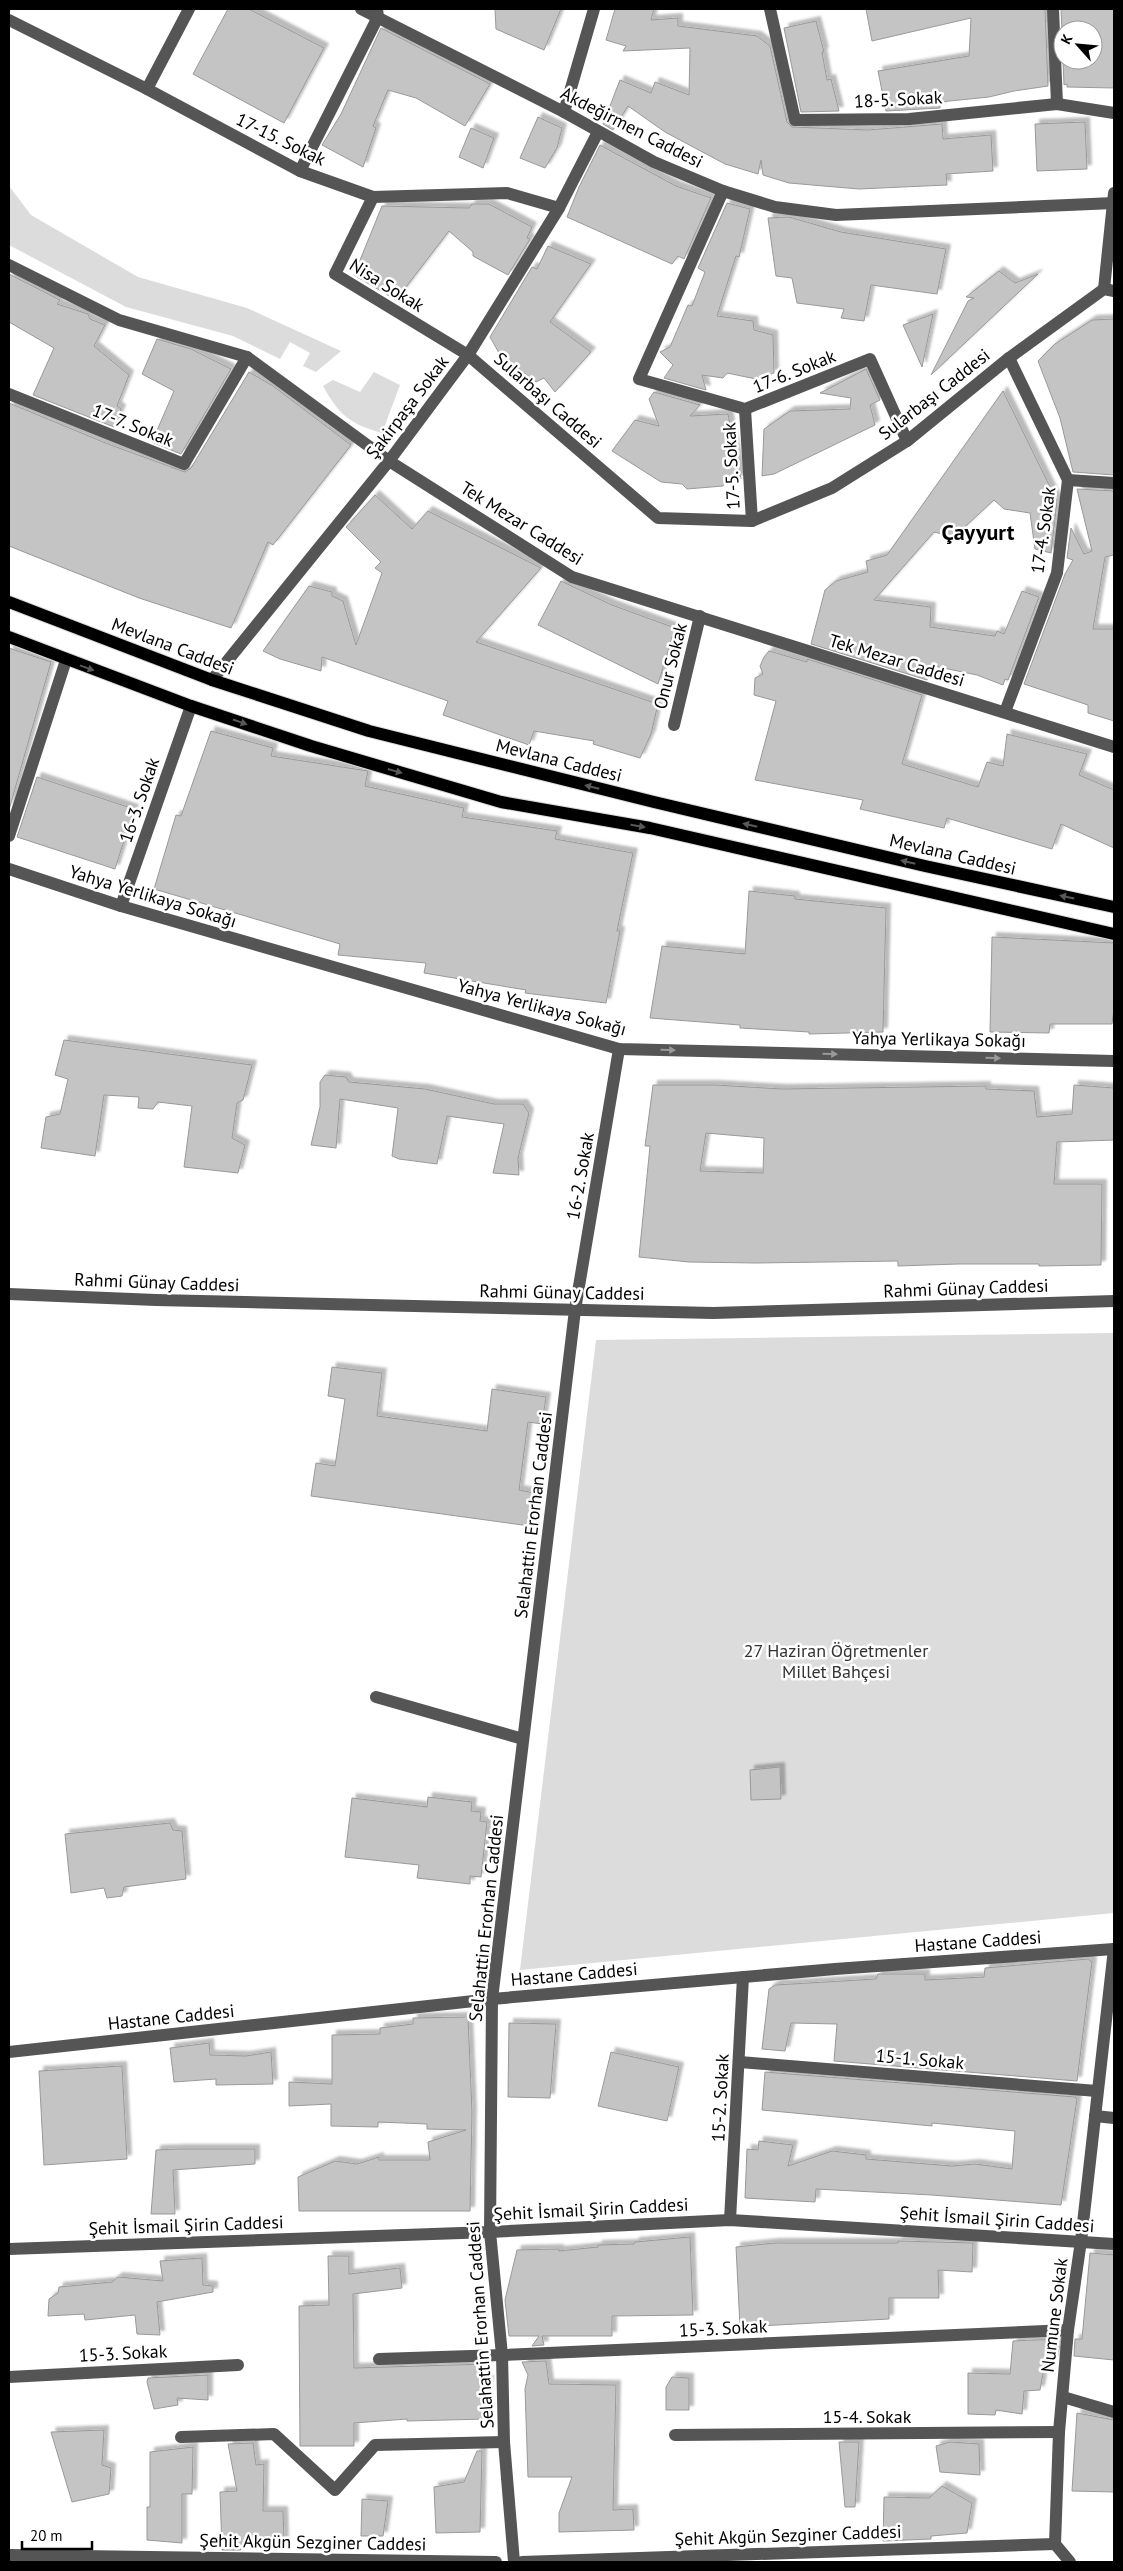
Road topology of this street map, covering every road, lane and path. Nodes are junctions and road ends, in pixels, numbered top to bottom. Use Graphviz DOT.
graph roads {
  1 [pos="189,9"];
  2 [pos="361,9"];
  3 [pos="594,9"];
  4 [pos="770,9"];
  5 [pos="1053,9"];
  6 [pos="377,13"];
  7 [pos="9,20"];
  8 [pos="147,89"];
  9 [pos="1057,104"];
  10 [pos="564,112"];
  11 [pos="1114,113"];
  12 [pos="598,132"];
  13 [pos="300,171"];
  14 [pos="723,191"];
  15 [pos="373,197"];
  16 [pos="1114,199"];
  17 [pos="559,208"];
  18 [pos="9,265"];
  19 [pos="1109,290"];
  20 [pos="468,355"];
  21 [pos="248,357"];
  22 [pos="1009,358"];
  23 [pos="9,394"];
  24 [pos="745,409"];
  25 [pos="907,441"];
  26 [pos="389,460"];
  27 [pos="1068,480"];
  28 [pos="1114,483"];
  29 [pos="752,521"];
  30 [pos="9,602"];
  31 [pos="700,616"];
  32 [pos="9,637"];
  33 [pos="66,660"];
  34 [pos="212,680"];
  35 [pos="191,706"];
  36 [pos="1005,712"];
  37 [pos="674,724"];
  38 [pos="1114,747"];
  39 [pos="9,836"];
  40 [pos="9,869"];
  41 [pos="121,906"];
  42 [pos="1114,907"];
  43 [pos="1114,934"];
  44 [pos="619,1049"];
  45 [pos="1114,1061"];
  46 [pos="9,1294"];
  47 [pos="1114,1301"];
  48 [pos="575,1310"];
  49 [pos="376,1697"];
  50 [pos="523,1739"];
  51 [pos="1114,1949"];
  52 [pos="743,1977"];
  53 [pos="492,1999"];
  54 [pos="9,2052"];
  55 [pos="740,2062"];
  56 [pos="1097,2091"];
  57 [pos="1094,2116"];
  58 [pos="1114,2118"];
  59 [pos="730,2220"];
  60 [pos="490,2232"];
  61 [pos="1081,2241"];
  62 [pos="1114,2244"];
  63 [pos="9,2249"];
  64 [pos="1068,2330"];
  65 [pos="502,2355"];
  66 [pos="380,2358"];
  67 [pos="238,2365"];
  68 [pos="9,2377"];
  69 [pos="1063,2397"];
  70 [pos="1114,2412"];
  71 [pos="1059,2432"];
  72 [pos="675,2435"];
  73 [pos="181,2436"];
  74 [pos="504,2442"];
  75 [pos="1055,2544"];
  76 [pos="9,2555"];
  77 [pos="496,2562"];
  78 [pos="514,2562"];
  79 [pos="522,2562"];
  80 [pos="1070,2562"];
  1 -- 8 [label="street"];
  2 -- 6 [label="street, Akdeğirmen Caddesi"];
  3 -- 10 [label="street"];
  4 -- 9 [label="street, 18-5. Sokak"];
  5 -- 9 [label="street"];
  6 -- 10 [label="street, Akdeğirmen Caddesi"];
  6 -- 13 [label="street"];
  7 -- 8 [label="street, 17-15. Sokak"];
  8 -- 13 [label="street, 17-15. Sokak"];
  9 -- 11 [label="street, 18-5. Sokak"];
  10 -- 12 [label="street, Akdeğirmen Caddesi"];
  12 -- 14 [label="street, Akdeğirmen Caddesi"];
  12 -- 17 [label="street, Şakirpaşa Sokak"];
  13 -- 15 [label="street, 17-15. Sokak"];
  14 -- 16 [label="street, Akdeğirmen Caddesi"];
  14 -- 24 [label="street, 17-6. Sokak"];
  15 -- 17 [label="street, 17-15. Sokak"];
  15 -- 20 [label="street, Nisa Sokak"];
  16 -- 19 [label="street"];
  17 -- 20 [label="street, Şakirpaşa Sokak"];
  18 -- 21 [label="street, Tek Mezar Caddesi"];
  19 -- 22 [label="street, Sularbaşı Caddesi"];
  20 -- 26 [label="street, Şakirpaşa Sokak"];
  20 -- 29 [label="street, Sularbaşı Caddesi"];
  21 -- 23 [label="street, 17-7. Sokak"];
  21 -- 26 [label="street, Tek Mezar Caddesi"];
  22 -- 25 [label="street, Sularbaşı Caddesi"];
  22 -- 27 [label="street, 17-4. Sokak"];
  24 -- 25 [label="street, 17-6. Sokak"];
  24 -- 29 [label="street, 17-5. Sokak"];
  25 -- 29 [label="street, Sularbaşı Caddesi"];
  26 -- 31 [label="street, Tek Mezar Caddesi"];
  26 -- 34 [label="street, Şakirpaşa Sokak"];
  27 -- 28 [label="street"];
  27 -- 36 [label="street, 17-4. Sokak"];
  30 -- 34 [label="main road, Mevlana Caddesi"];
  31 -- 36 [label="street, Tek Mezar Caddesi"];
  31 -- 37 [label="street, Onur Sokak"];
  32 -- 33 [label="main road"];
  33 -- 35 [label="main road, one-way"];
  33 -- 39 [label="street"];
  42 -- 34 [label="main road, Mevlana Caddesi, one-way"];
  35 -- 41 [label="street, 16-3. Sokak"];
  35 -- 43 [label="main road, one-way"];
  36 -- 38 [label="street, Tek Mezar Caddesi"];
  40 -- 41 [label="street, Yahya Yerlikaya Sokağı"];
  41 -- 44 [label="street, Yahya Yerlikaya Sokağı"];
  44 -- 45 [label="street, Yahya Yerlikaya Sokağı, one-way"];
  44 -- 48 [label="street, 16-2. Sokak"];
  46 -- 48 [label="street, Rahmi Günay Caddesi"];
  47 -- 48 [label="street, Rahmi Günay Caddesi"];
  48 -- 50 [label="street, Selahattin Erorhan Caddesi"];
  49 -- 50 [label="street"];
  50 -- 53 [label="street, Selahattin Erorhan Caddesi"];
  51 -- 52 [label="street, Hastane Caddesi"];
  51 -- 56 [label="street, Numune Sokak"];
  52 -- 53 [label="street, Hastane Caddesi"];
  52 -- 55 [label="street, 15-2. Sokak"];
  53 -- 54 [label="street, Hastane Caddesi"];
  53 -- 60 [label="street, Selahattin Erorhan Caddesi"];
  55 -- 56 [label="street, 15-1. Sokak"];
  55 -- 59 [label="street, 15-2. Sokak"];
  56 -- 57 [label="street, Numune Sokak"];
  57 -- 58 [label="street"];
  57 -- 61 [label="street, Numune Sokak"];
  59 -- 60 [label="street, Şehit İsmail Şirin Caddesi"];
  59 -- 61 [label="street, Şehit İsmail Şirin Caddesi"];
  60 -- 63 [label="street, Şehit İsmail Şirin Caddesi"];
  60 -- 65 [label="street, Selahattin Erorhan Caddesi"];
  61 -- 62 [label="street, Şehit İsmail Şirin Caddesi"];
  61 -- 64 [label="street, Numune Sokak"];
  64 -- 65 [label="street, 15-3. Sokak"];
  64 -- 69 [label="street, Numune Sokak"];
  65 -- 66 [label="street, 15-3. Sokak"];
  65 -- 74 [label="street, Selahattin Erorhan Caddesi"];
  67 -- 68 [label="street, 15-3. Sokak"];
  69 -- 70 [label="street"];
  69 -- 71 [label="street, Numune Sokak"];
  71 -- 72 [label="street, 15-4. Sokak"];
  71 -- 75 [label="street, Numune Sokak"];
  73 -- 74 [label="street"];
  74 -- 78 [label="street, Selahattin Erorhan Caddesi"];
  75 -- 79 [label="street, Şehit Akgün Sezginer Caddesi"];
  75 -- 80 [label="street"];
  76 -- 77 [label="street, Şehit Akgün Sezginer Caddesi"];
}
